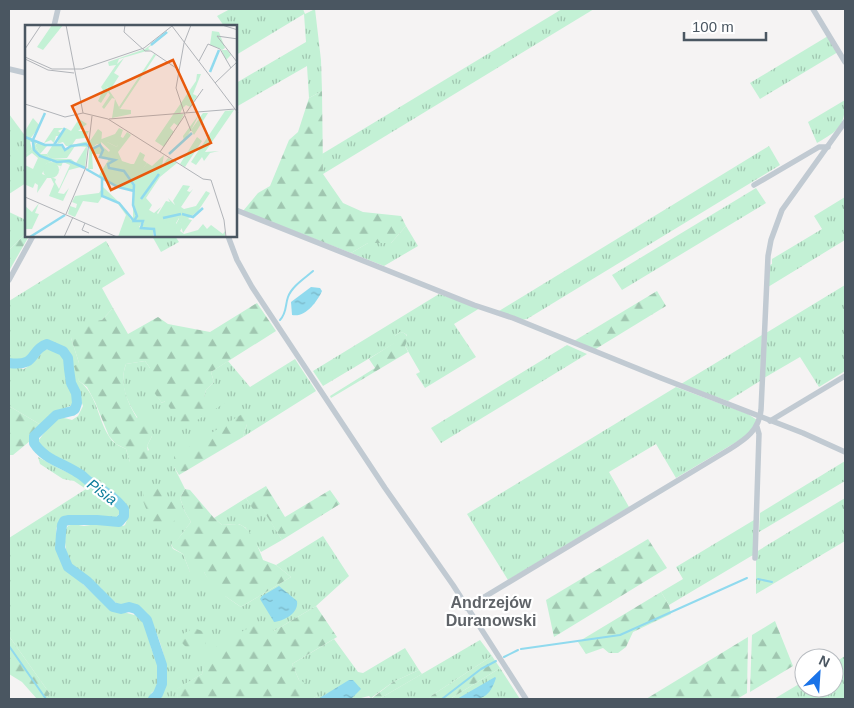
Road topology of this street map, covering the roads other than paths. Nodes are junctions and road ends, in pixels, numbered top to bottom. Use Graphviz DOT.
graph roads {
  1 [pos="58,9"];
  2 [pos="813,9"];
  3 [pos="54,25"];
  4 [pos="845,62"];
  5 [pos="9,69"];
  6 [pos="25,73"];
  7 [pos="845,122"];
  8 [pos="828,147"];
  9 [pos="754,185"];
  10 [pos="238,211"];
  11 [pos="32,238"];
  12 [pos="229,238"];
  13 [pos="9,280"];
  14 [pos="845,376"];
  15 [pos="760,417"];
  16 [pos="770,421"];
  17 [pos="757,427"];
  18 [pos="845,452"];
  19 [pos="754,558"];
  20 [pos="466,608"];
  21 [pos="526,699"];
  1 -- 3 [label="street"];
  2 -- 4 [label="street"];
  5 -- 6 [label="street"];
  7 -- 8 [label="street"];
  8 -- 9 [label="street"];
  8 -- 15 [label="street"];
  10 -- 15 [label="street"];
  11 -- 13 [label="street"];
  12 -- 20 [label="street"];
  14 -- 16 [label="street"];
  15 -- 16 [label="street"];
  15 -- 17 [label="street"];
  16 -- 18 [label="street"];
  17 -- 19 [label="street"];
  17 -- 20 [label="street"];
  20 -- 21 [label="street"];
}
